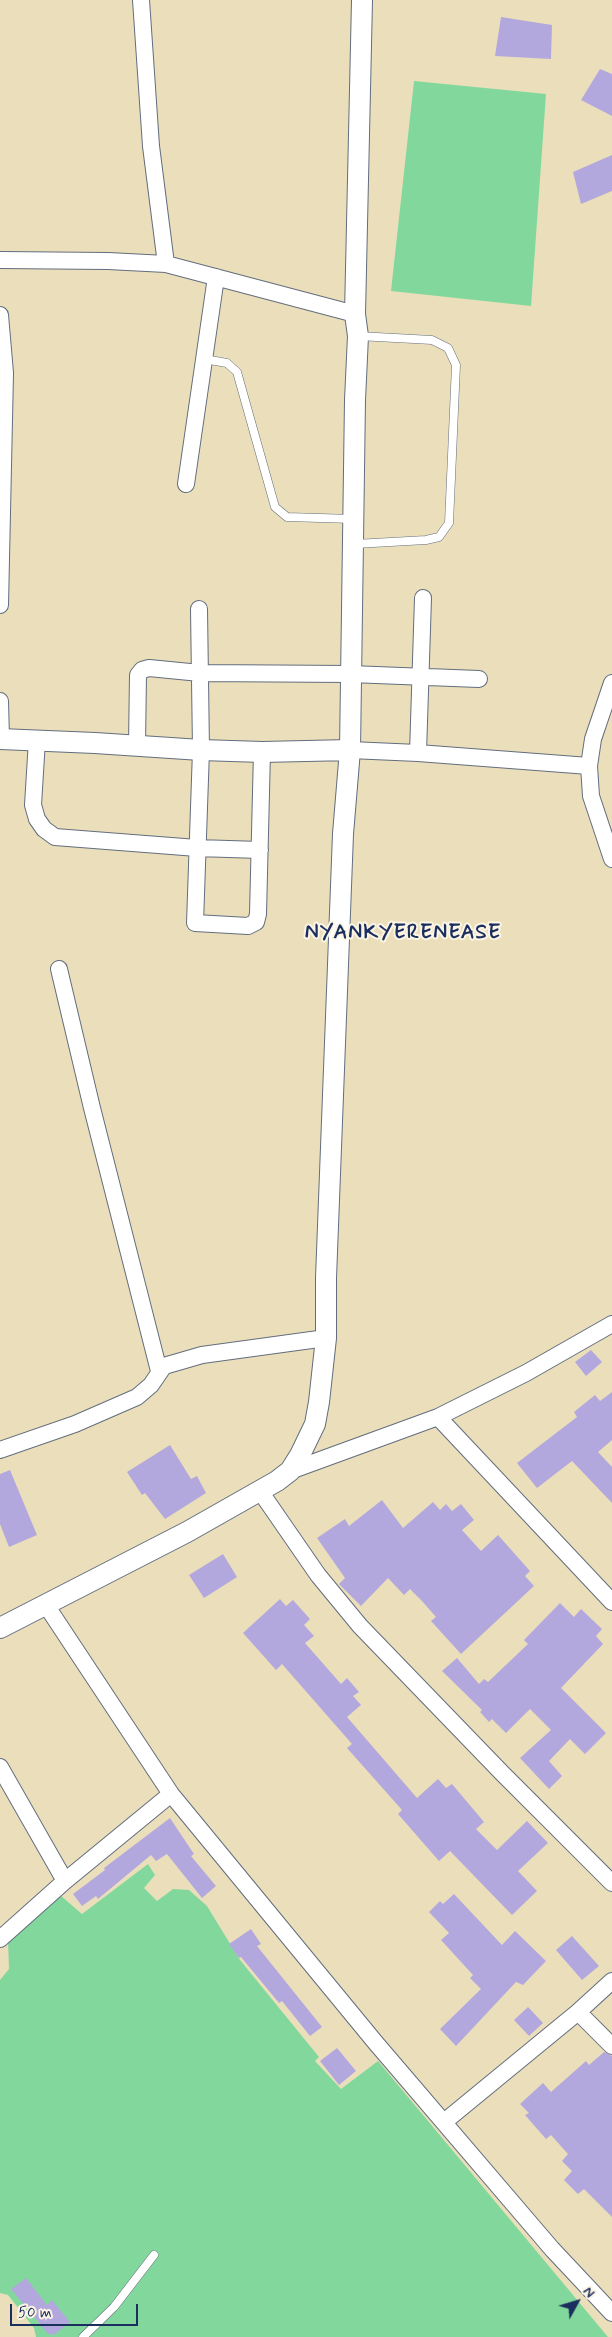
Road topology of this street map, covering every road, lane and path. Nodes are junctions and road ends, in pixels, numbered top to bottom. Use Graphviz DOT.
graph roads {
  1 [pos="141,0"];
  2 [pos="362,0"];
  3 [pos="0,260"];
  4 [pos="166,264"];
  5 [pos="216,277"];
  6 [pos="355,314"];
  7 [pos="0,315"];
  8 [pos="358,336"];
  9 [pos="204,359"];
  10 [pos="186,484"];
  11 [pos="0,498"];
  12 [pos="353,519"];
  13 [pos="353,544"];
  14 [pos="423,598"];
  15 [pos="0,605"];
  16 [pos="199,610"];
  17 [pos="200,673"];
  18 [pos="350,674"];
  19 [pos="420,677"];
  20 [pos="479,680"];
  21 [pos="612,684"];
  22 [pos="0,701"];
  23 [pos="0,739"];
  24 [pos="37,740"];
  25 [pos="137,745"];
  26 [pos="200,750"];
  27 [pos="350,750"];
  28 [pos="262,752"];
  29 [pos="418,753"];
  30 [pos="589,766"];
  31 [pos="198,848"];
  32 [pos="260,850"];
  33 [pos="612,859"];
  34 [pos="59,969"];
  35 [pos="610,1328"];
  36 [pos="326,1338"];
  37 [pos="159,1371"];
  38 [pos="438,1417"];
  39 [pos="0,1450"];
  40 [pos="290,1471"];
  41 [pos="260,1491"];
  42 [pos="612,1602"];
  43 [pos="46,1605"];
  44 [pos="0,1628"];
  45 [pos="0,1768"];
  46 [pos="171,1794"];
  47 [pos="65,1880"];
  48 [pos="612,1883"];
  49 [pos="0,1939"];
  50 [pos="612,1981"];
  51 [pos="578,2012"];
  52 [pos="612,2046"];
  53 [pos="444,2122"];
  54 [pos="154,2255"];
  55 [pos="612,2314"];
  56 [pos="83,2337"];
  1 -- 4 [label="street"];
  2 -- 6 [label="street"];
  3 -- 4 [label="street"];
  4 -- 5 [label="street"];
  5 -- 6 [label="street"];
  5 -- 9 [label="street"];
  6 -- 8 [label="street"];
  7 -- 11 [label="street"];
  8 -- 12 [label="street"];
  8 -- 13 [label="lane"];
  9 -- 10 [label="street"];
  9 -- 12 [label="lane"];
  11 -- 15 [label="street"];
  12 -- 13 [label="street"];
  13 -- 18 [label="street"];
  14 -- 19 [label="street"];
  16 -- 17 [label="street"];
  17 -- 18 [label="street"];
  17 -- 25 [label="street"];
  17 -- 26 [label="street"];
  18 -- 19 [label="street"];
  18 -- 27 [label="street"];
  19 -- 20 [label="street"];
  19 -- 29 [label="street"];
  21 -- 30 [label="street"];
  22 -- 23 [label="street"];
  23 -- 24 [label="street"];
  24 -- 25 [label="street"];
  24 -- 31 [label="street"];
  25 -- 26 [label="street"];
  26 -- 28 [label="street"];
  26 -- 31 [label="street"];
  27 -- 28 [label="street"];
  27 -- 29 [label="street"];
  27 -- 36 [label="street"];
  28 -- 32 [label="street"];
  29 -- 30 [label="street"];
  30 -- 33 [label="street"];
  31 -- 32 [label="street"];
  31 -- 32 [label="street"];
  34 -- 37 [label="street"];
  35 -- 38 [label="street"];
  36 -- 37 [label="street"];
  36 -- 40 [label="street"];
  37 -- 39 [label="street"];
  38 -- 40 [label="street"];
  38 -- 42 [label="street"];
  40 -- 41 [label="street"];
  41 -- 43 [label="street"];
  41 -- 48 [label="street"];
  43 -- 44 [label="street"];
  43 -- 46 [label="street"];
  45 -- 47 [label="street"];
  46 -- 47 [label="street"];
  46 -- 53 [label="street"];
  47 -- 49 [label="street"];
  50 -- 51 [label="street"];
  51 -- 52 [label="street"];
  51 -- 53 [label="street"];
  53 -- 55 [label="street"];
  54 -- 56 [label="lane"];
}
